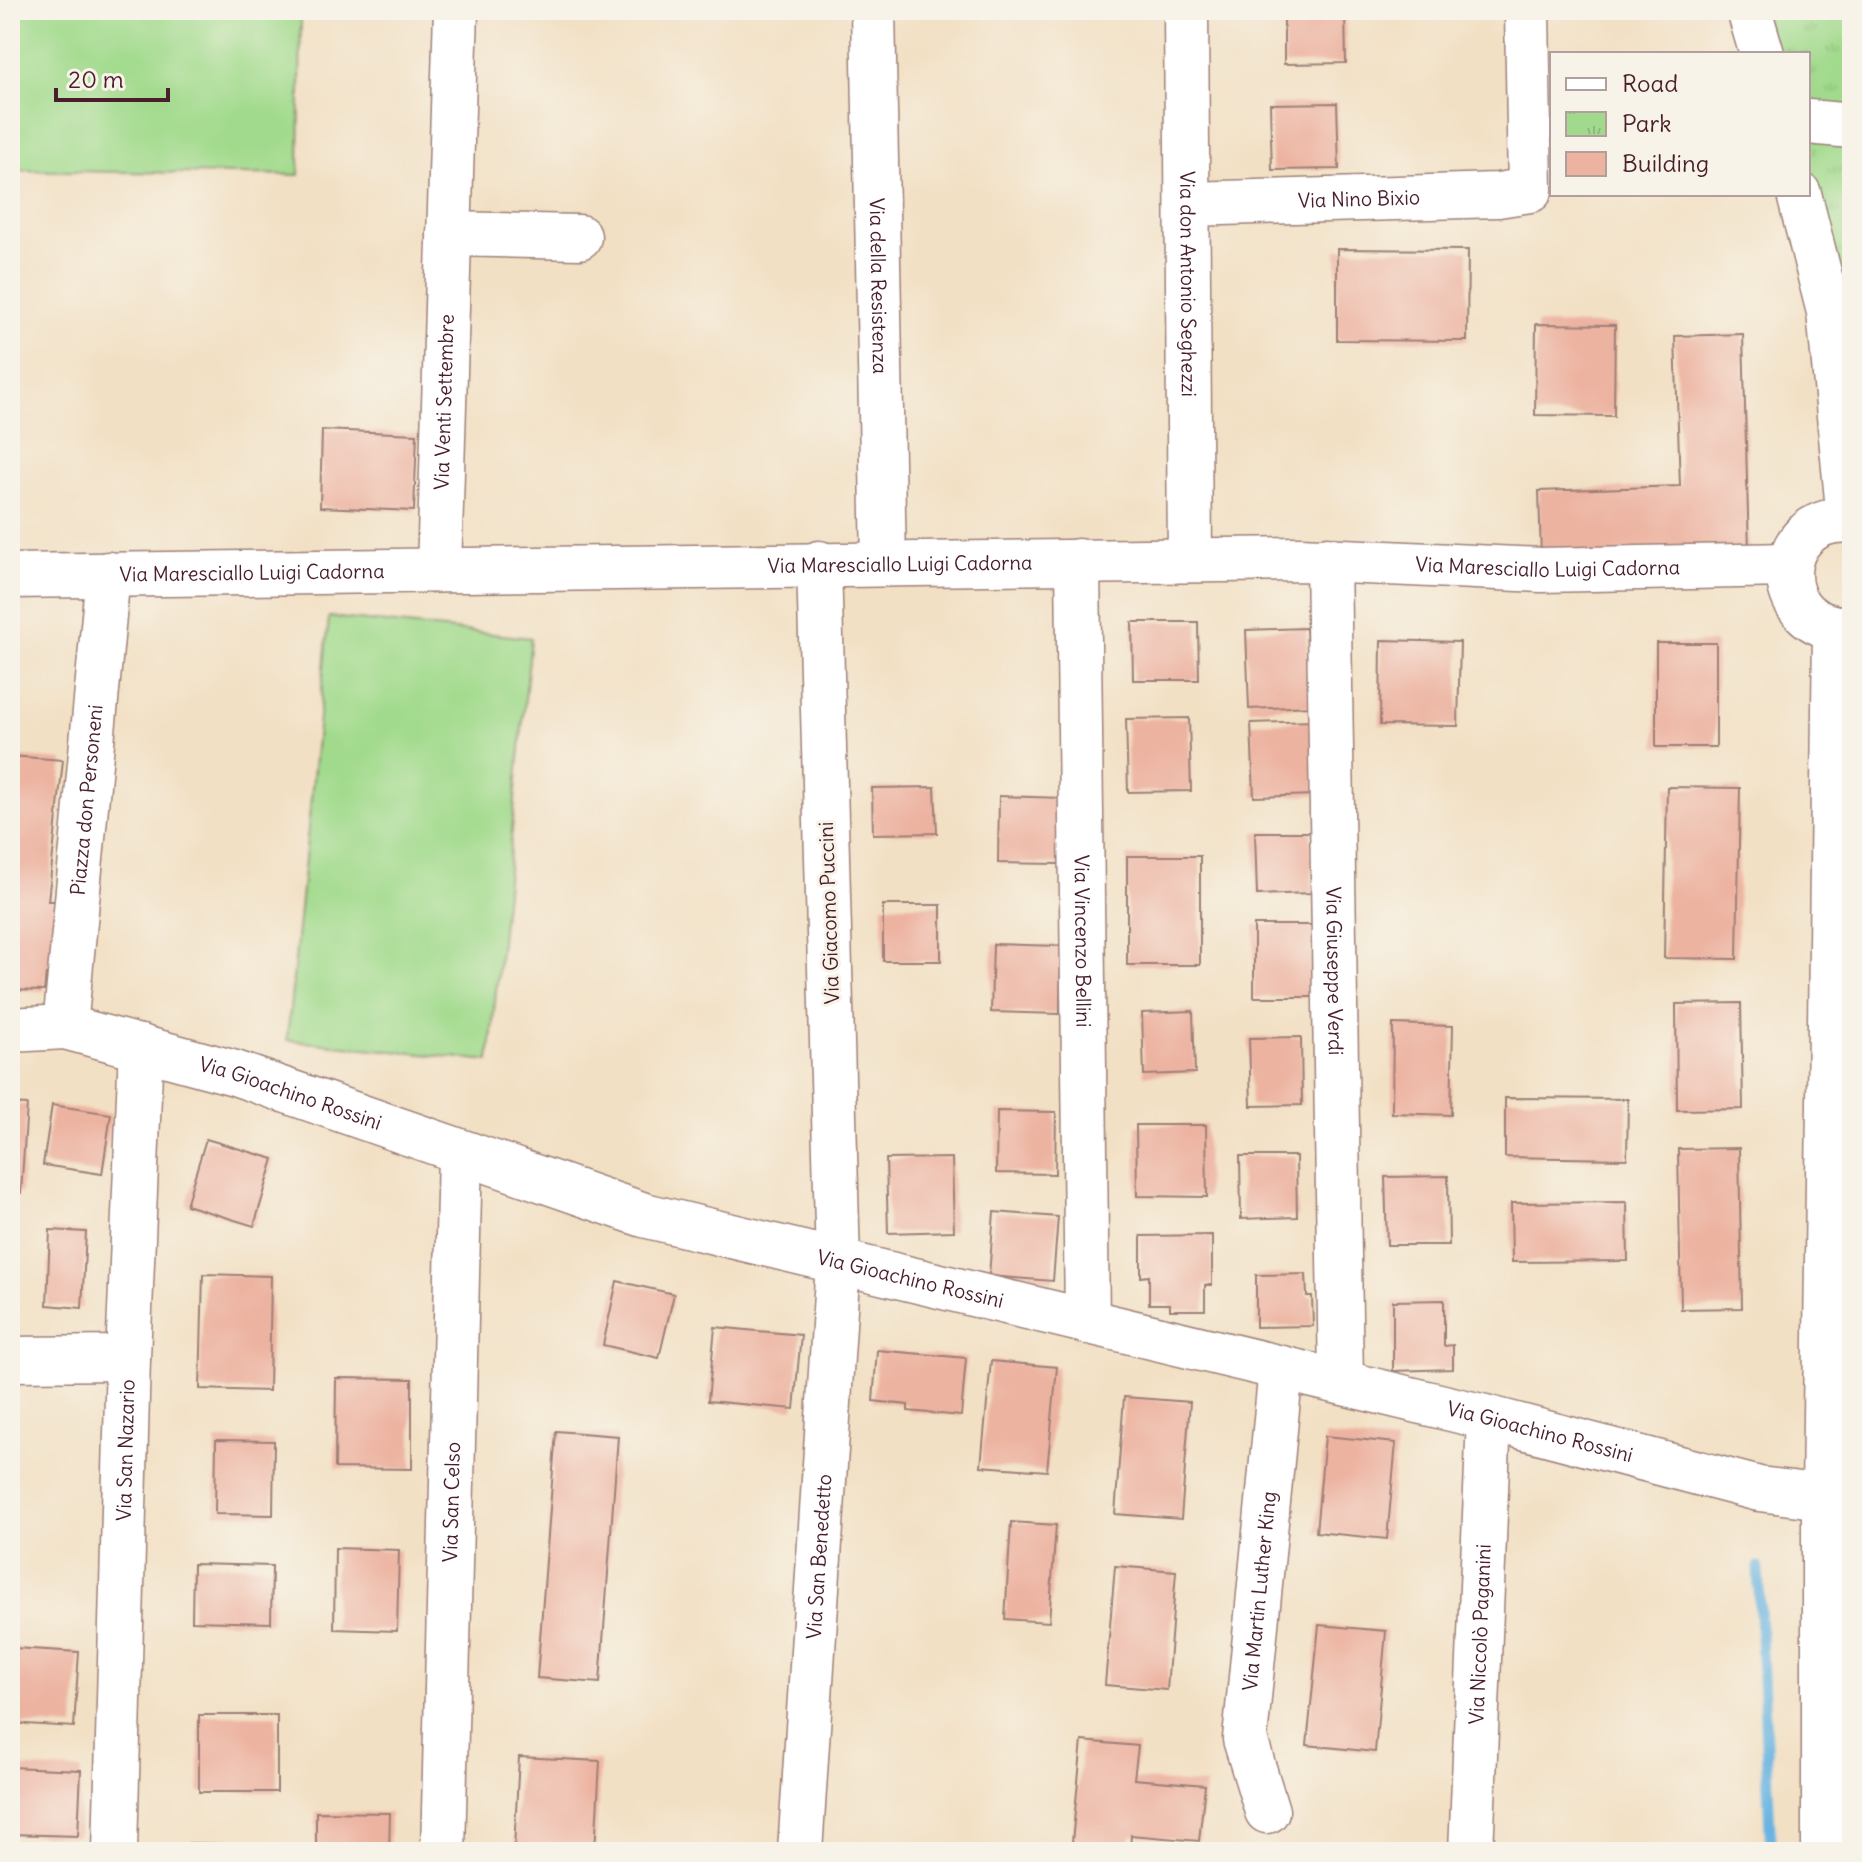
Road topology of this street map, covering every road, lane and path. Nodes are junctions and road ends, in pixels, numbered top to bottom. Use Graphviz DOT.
graph roads {
  1 [pos="456,10"];
  2 [pos="873,10"];
  3 [pos="1186,10"];
  4 [pos="1527,10"];
  5 [pos="1749,10"];
  6 [pos="1761,52"];
  7 [pos="1810,122"];
  8 [pos="1852,126"];
  9 [pos="1800,196"];
  10 [pos="1189,204"];
  11 [pos="449,234"];
  12 [pos="579,237"];
  13 [pos="1850,521"];
  14 [pos="1328,559"];
  15 [pos="1190,560"];
  16 [pos="1078,561"];
  17 [pos="819,563"];
  18 [pos="884,563"];
  19 [pos="1789,565"];
  20 [pos="439,570"];
  21 [pos="108,574"];
  22 [pos="10,576"];
  23 [pos="1844,628"];
  24 [pos="65,1027"];
  25 [pos="10,1030"];
  26 [pos="141,1047"];
  27 [pos="460,1153"];
  28 [pos="838,1263"];
  29 [pos="1087,1322"];
  30 [pos="128,1358"];
  31 [pos="10,1359"];
  32 [pos="1281,1368"];
  33 [pos="1341,1382"];
  34 [pos="1489,1418"];
  35 [pos="1824,1497"];
  36 [pos="1839,1602"];
  37 [pos="1267,1811"];
  38 [pos="115,1852"];
  39 [pos="443,1852"];
  40 [pos="800,1852"];
  41 [pos="1471,1852"];
  42 [pos="1824,1852"];
  1 -- 11 [label="street, Via Venti Settembre"];
  2 -- 18 [label="street, Via della Resistenza"];
  3 -- 10 [label="street, Via don Antonio Seghezzi"];
  4 -- 10 [label="street, Via Nino Bixio"];
  5 -- 6 [label="street"];
  7 -- 8 [label="street"];
  9 -- 13 [label="street"];
  10 -- 15 [label="street, Via don Antonio Seghezzi"];
  11 -- 12 [label="street"];
  11 -- 20 [label="street, Via Venti Settembre"];
  13 -- 19 [label="street"];
  14 -- 15 [label="street, Via Maresciallo Luigi Cadorna"];
  14 -- 19 [label="street, Via Maresciallo Luigi Cadorna"];
  14 -- 33 [label="street, Via Giuseppe Verdi"];
  15 -- 16 [label="street, Via Maresciallo Luigi Cadorna"];
  16 -- 18 [label="street, Via Maresciallo Luigi Cadorna"];
  16 -- 29 [label="street, Via Vincenzo Bellini"];
  17 -- 18 [label="street, Via Maresciallo Luigi Cadorna"];
  17 -- 20 [label="street, Via Maresciallo Luigi Cadorna"];
  17 -- 28 [label="street, Via Giacomo Puccini"];
  19 -- 23 [label="street"];
  20 -- 21 [label="street, Via Maresciallo Luigi Cadorna"];
  21 -- 22 [label="street, Via Maresciallo Luigi Cadorna"];
  21 -- 24 [label="street, Piazza don Personeni"];
  23 -- 35 [label="street"];
  24 -- 25 [label="street, Via Gioachino Rossini"];
  24 -- 26 [label="street, Via Gioachino Rossini"];
  26 -- 27 [label="street, Via Gioachino Rossini"];
  26 -- 30 [label="street, Via San Nazario"];
  27 -- 28 [label="street, Via Gioachino Rossini"];
  27 -- 39 [label="street, Via San Celso"];
  28 -- 29 [label="street, Via Gioachino Rossini"];
  28 -- 40 [label="street, Via San Benedetto"];
  29 -- 32 [label="street, Via Gioachino Rossini"];
  30 -- 31 [label="street"];
  30 -- 38 [label="street, Via San Nazario"];
  32 -- 33 [label="street, Via Gioachino Rossini"];
  32 -- 37 [label="street, Via Martin Luther King"];
  33 -- 34 [label="street, Via Gioachino Rossini"];
  34 -- 35 [label="street, Via Gioachino Rossini"];
  34 -- 41 [label="street, Via Niccolò Paganini"];
  35 -- 36 [label="street"];
  36 -- 42 [label="street"];
}
